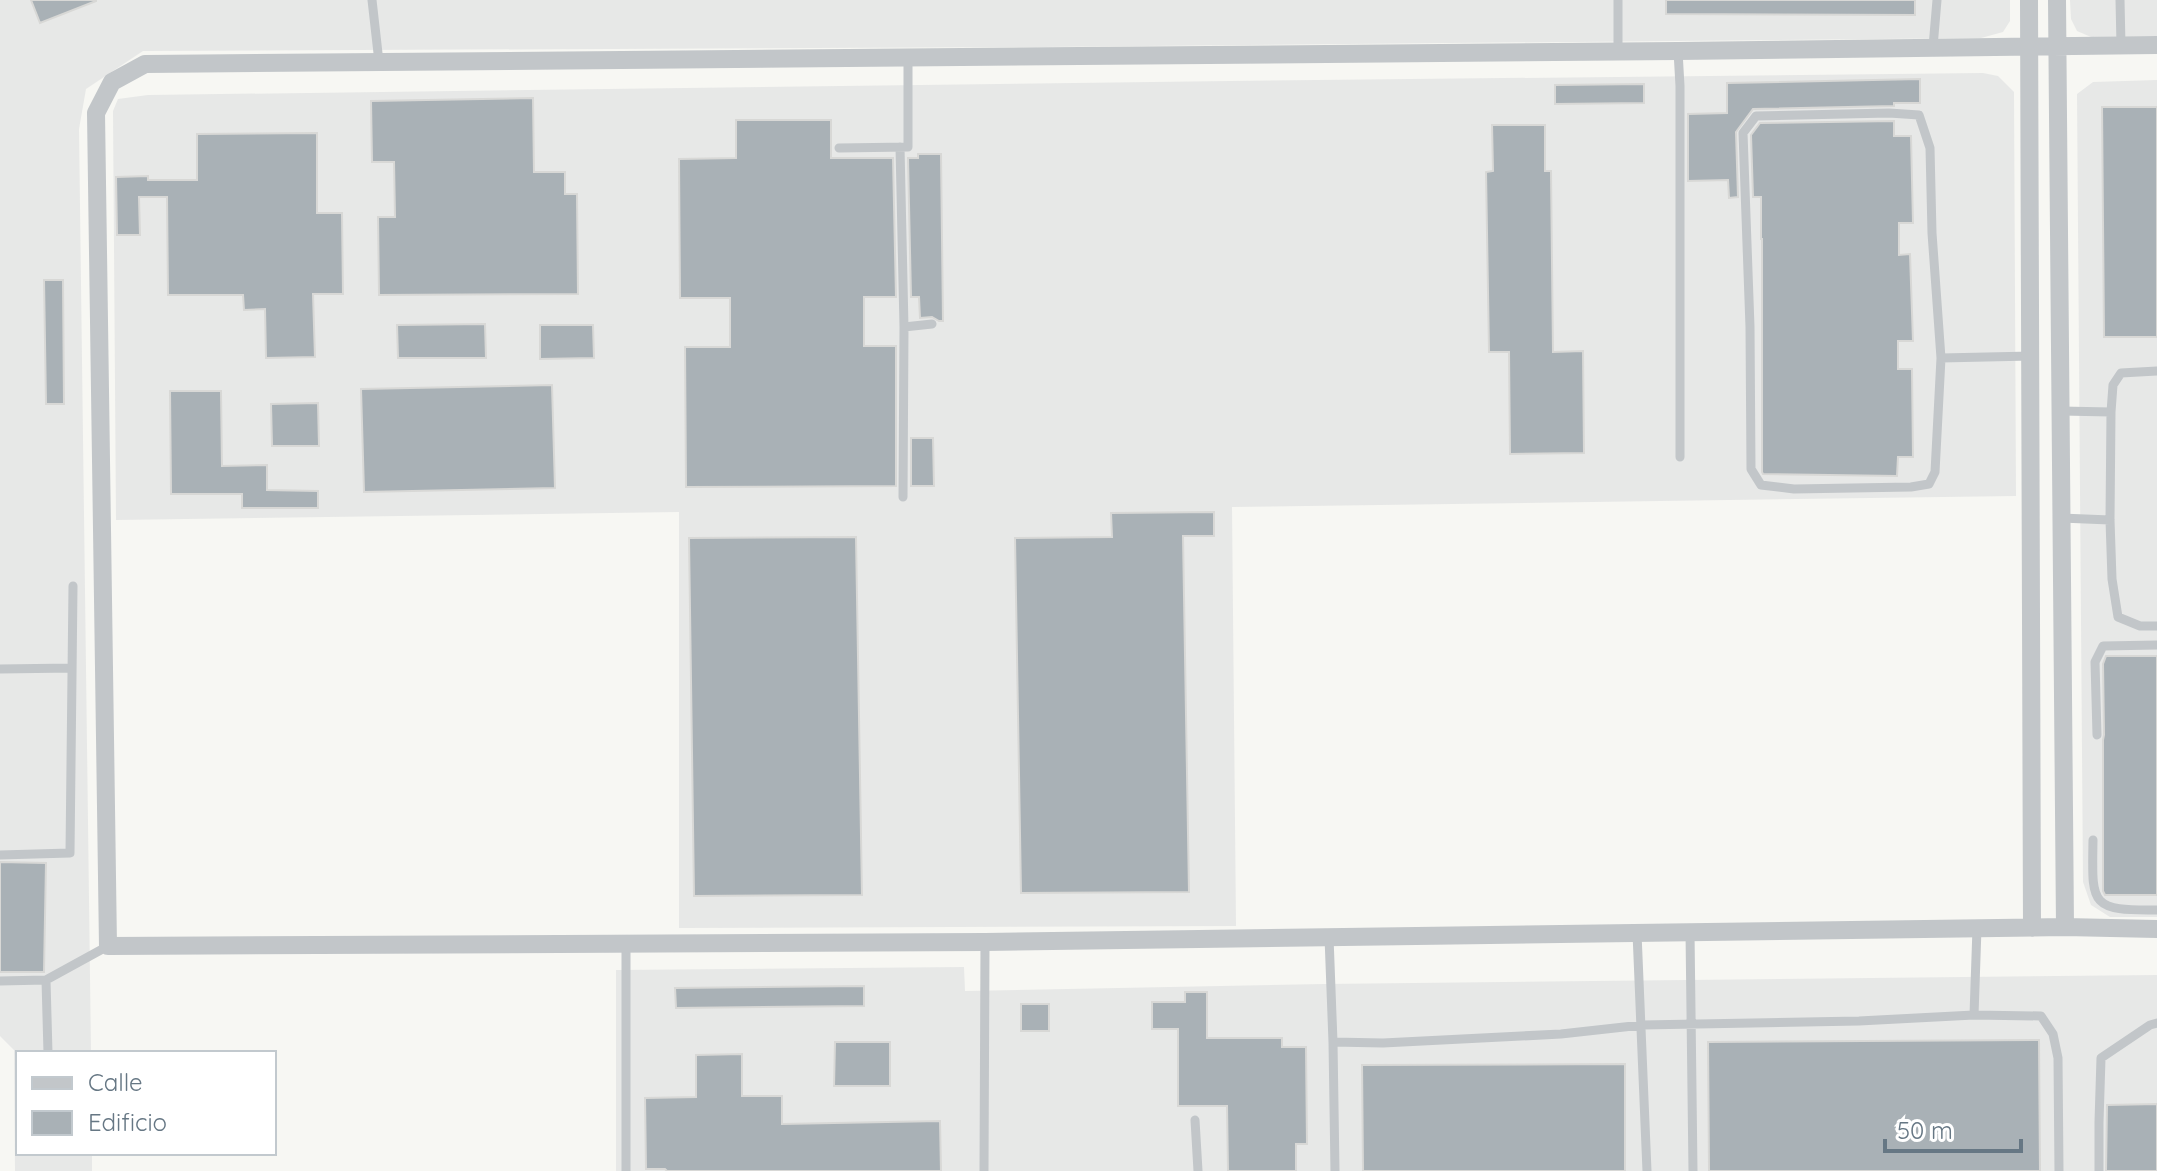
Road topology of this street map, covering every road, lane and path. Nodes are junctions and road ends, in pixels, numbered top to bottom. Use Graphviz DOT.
graph roads {
  1 [pos="372,0"];
  2 [pos="1618,0"];
  3 [pos="1937,0"];
  4 [pos="2029,0"];
  5 [pos="2057,0"];
  6 [pos="2120,0"];
  7 [pos="2121,45"];
  8 [pos="2157,45"];
  9 [pos="2030,46"];
  10 [pos="2058,46"];
  11 [pos="1933,47"];
  12 [pos="1678,51"];
  13 [pos="1618,52"];
  14 [pos="908,58"];
  15 [pos="379,62"];
  16 [pos="900,147"];
  17 [pos="839,148"];
  18 [pos="932,324"];
  19 [pos="904,327"];
  20 [pos="2032,356"];
  21 [pos="1941,358"];
  22 [pos="2157,371"];
  23 [pos="2061,411"];
  24 [pos="2111,412"];
  25 [pos="1680,457"];
  26 [pos="903,497"];
  27 [pos="2061,518"];
  28 [pos="2110,520"];
  29 [pos="73,586"];
  30 [pos="2157,626"];
  31 [pos="2157,645"];
  32 [pos="72,668"];
  33 [pos="0,669"];
  34 [pos="2097,735"];
  35 [pos="2093,840"];
  36 [pos="0,855"];
  37 [pos="2157,910"];
  38 [pos="2065,927"];
  39 [pos="1977,928"];
  40 [pos="2032,928"];
  41 [pos="2157,929"];
  42 [pos="1690,932"];
  43 [pos="1637,933"];
  44 [pos="1329,937"];
  45 [pos="626,942"];
  46 [pos="985,942"];
  47 [pos="108,946"];
  48 [pos="46,980"];
  49 [pos="0,981"];
  50 [pos="1974,1015"];
  51 [pos="2157,1023"];
  52 [pos="1691,1024"];
  53 [pos="1642,1025"];
  54 [pos="1333,1042"];
  55 [pos="48,1051"];
  56 [pos="1195,1120"];
  57 [pos="626,1171"];
  58 [pos="984,1171"];
  59 [pos="1198,1171"];
  60 [pos="1335,1171"];
  61 [pos="1647,1171"];
  62 [pos="1693,1171"];
  63 [pos="2059,1171"];
  64 [pos="2099,1171"];
  1 -- 15 [label="lane"];
  2 -- 13 [label="lane"];
  3 -- 11 [label="lane"];
  4 -- 9 [label="street"];
  5 -- 10 [label="street"];
  6 -- 7 [label="lane"];
  7 -- 8 [label="street"];
  7 -- 10 [label="street"];
  9 -- 10 [label="street"];
  9 -- 11 [label="street"];
  9 -- 20 [label="street"];
  10 -- 23 [label="street"];
  11 -- 12 [label="street"];
  12 -- 13 [label="street"];
  12 -- 25 [label="lane"];
  13 -- 14 [label="street"];
  14 -- 15 [label="street"];
  14 -- 16 [label="lane"];
  15 -- 47 [label="street"];
  16 -- 17 [label="lane"];
  16 -- 19 [label="lane"];
  18 -- 19 [label="lane"];
  19 -- 26 [label="lane"];
  20 -- 21 [label="lane"];
  20 -- 40 [label="street"];
  21 -- 21 [label="lane"];
  22 -- 24 [label="lane"];
  23 -- 24 [label="lane"];
  23 -- 27 [label="street"];
  24 -- 28 [label="lane"];
  27 -- 28 [label="lane"];
  27 -- 38 [label="street"];
  28 -- 30 [label="lane"];
  29 -- 32 [label="lane"];
  31 -- 34 [label="lane"];
  32 -- 33 [label="lane"];
  32 -- 36 [label="lane"];
  35 -- 37 [label="lane"];
  38 -- 40 [label="street"];
  38 -- 41 [label="street"];
  39 -- 40 [label="street"];
  39 -- 42 [label="street"];
  39 -- 50 [label="lane"];
  42 -- 43 [label="street"];
  42 -- 52 [label="lane"];
  43 -- 44 [label="street"];
  43 -- 53 [label="lane"];
  44 -- 46 [label="street"];
  44 -- 54 [label="lane"];
  45 -- 46 [label="street"];
  45 -- 47 [label="street"];
  45 -- 57 [label="lane"];
  46 -- 58 [label="lane"];
  47 -- 48 [label="lane"];
  48 -- 49 [label="lane"];
  48 -- 55 [label="lane"];
  50 -- 52 [label="lane"];
  50 -- 63 [label="lane"];
  51 -- 64 [label="lane"];
  52 -- 53 [label="lane"];
  52 -- 62 [label="lane"];
  53 -- 54 [label="lane"];
  53 -- 61 [label="lane"];
  54 -- 60 [label="lane"];
  56 -- 59 [label="lane"];
}
